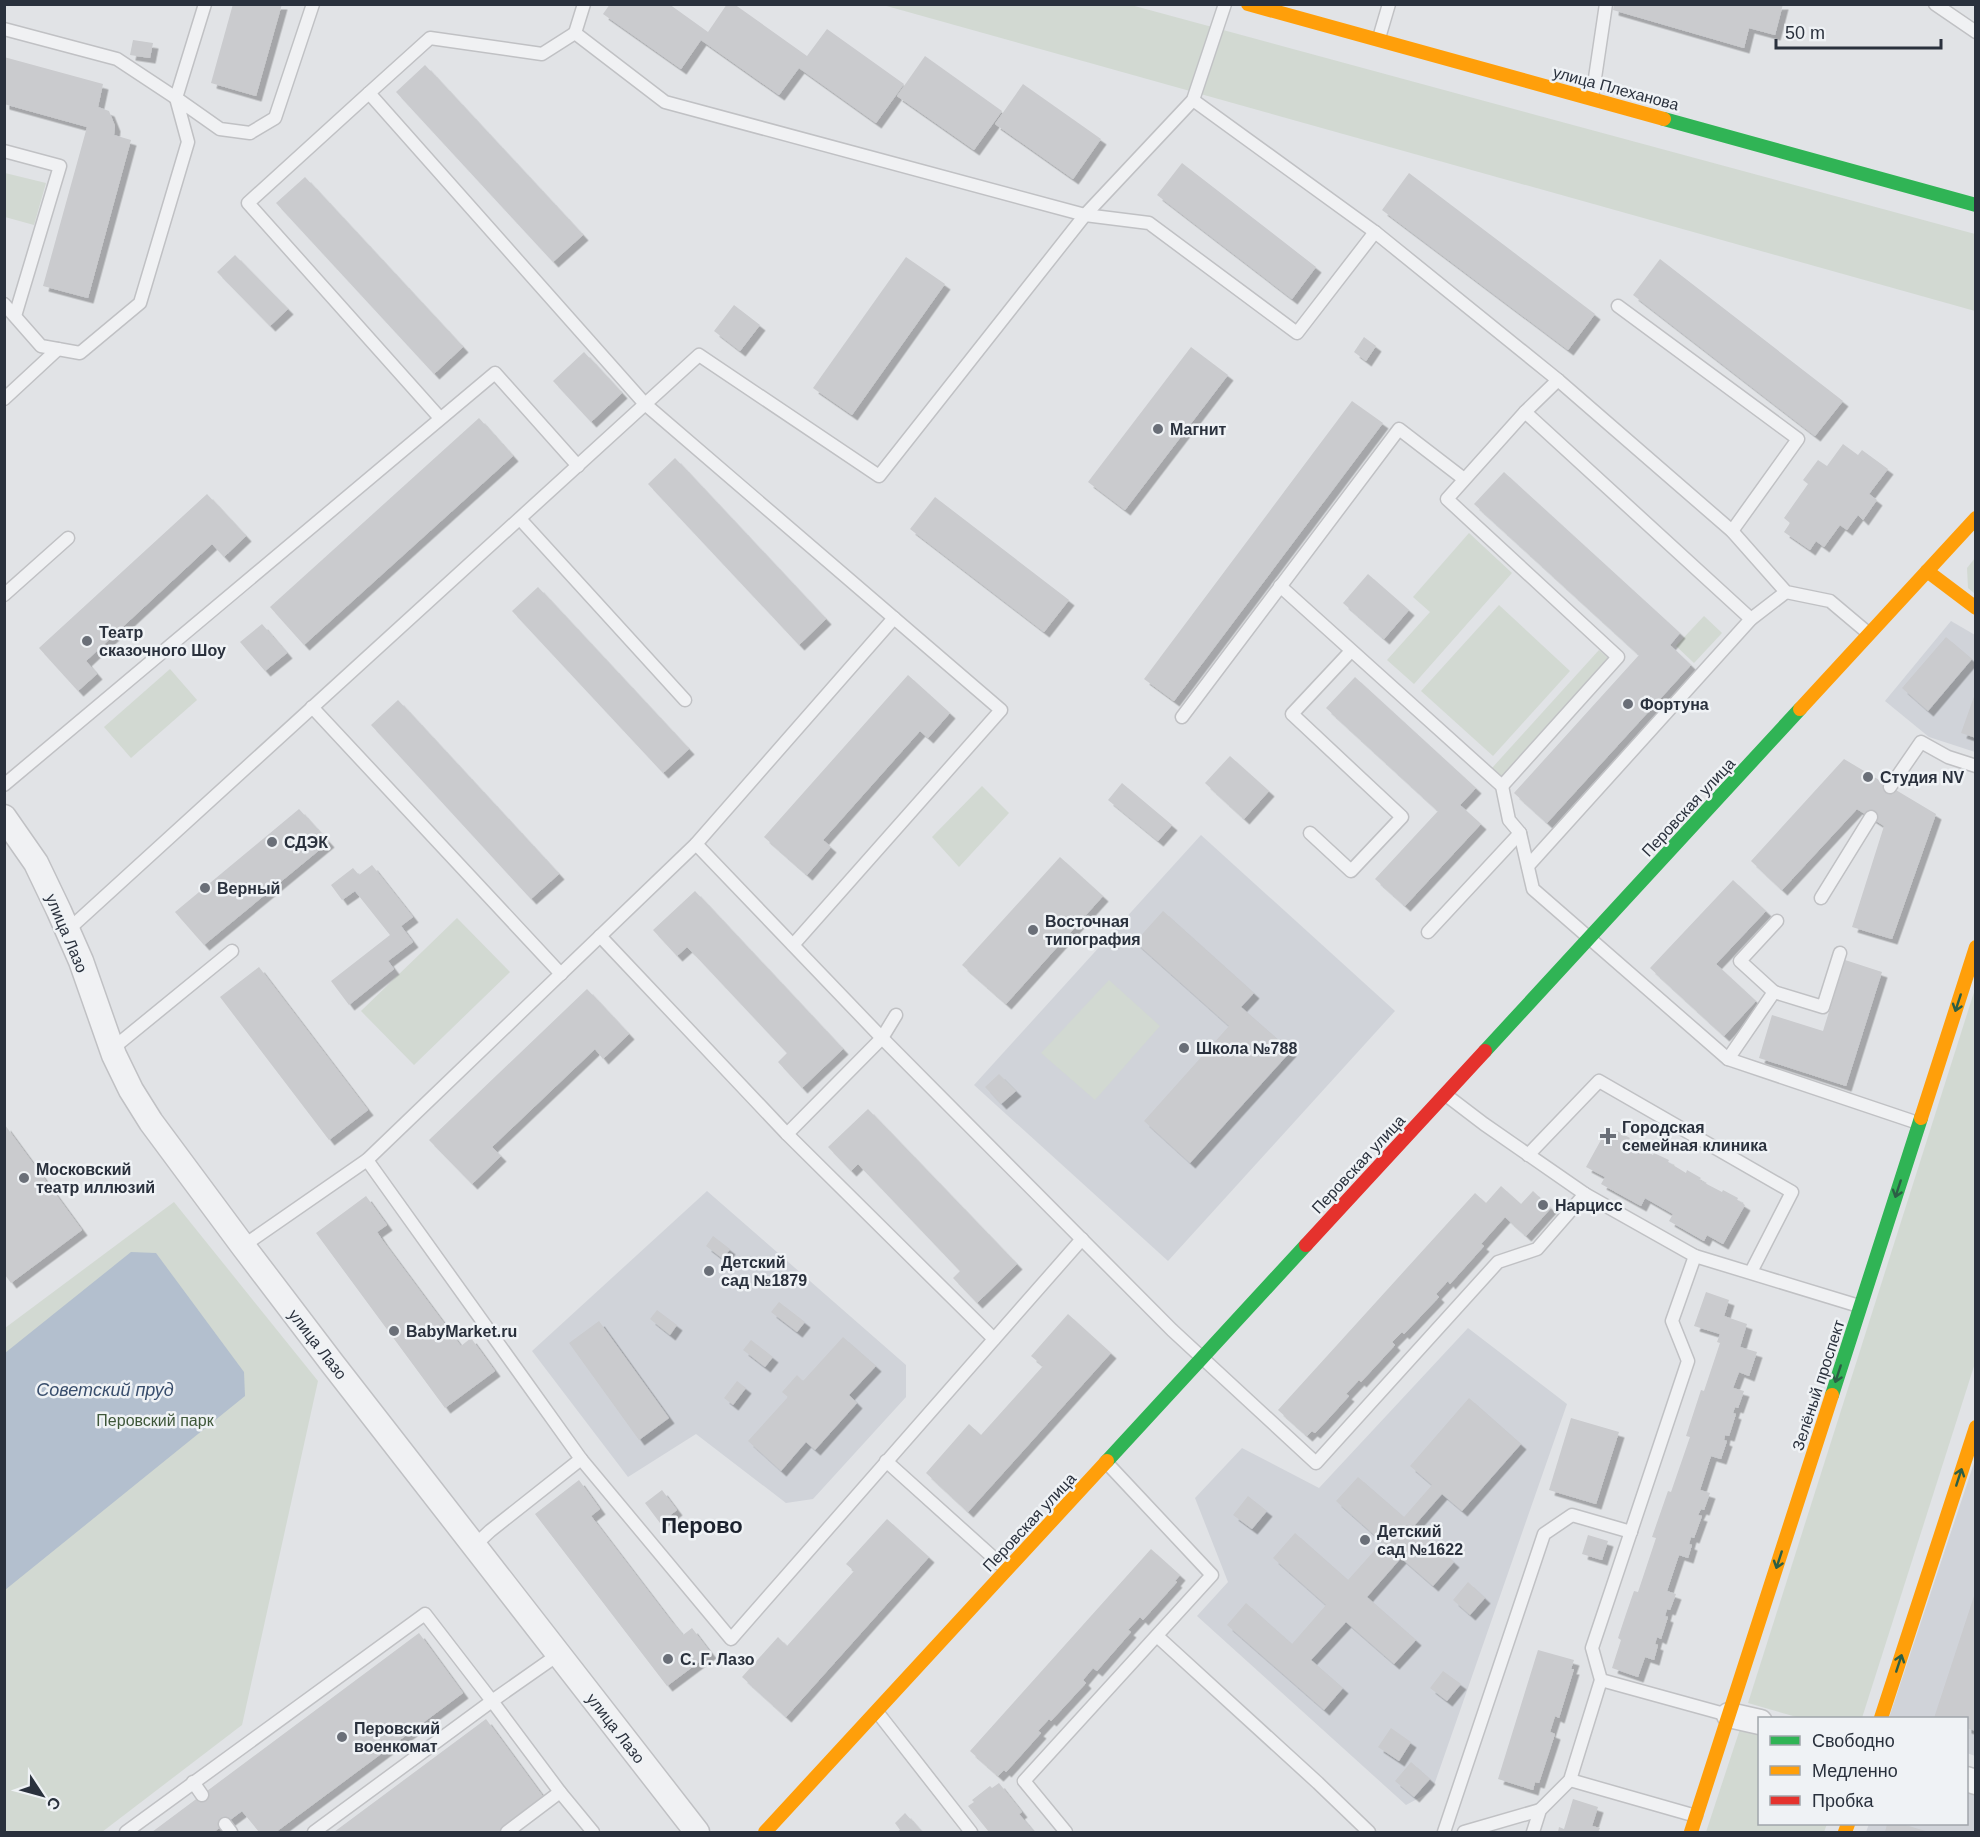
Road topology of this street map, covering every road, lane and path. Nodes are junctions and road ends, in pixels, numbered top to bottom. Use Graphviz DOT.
graph roads {
  1 [pos="205,4"];
  2 [pos="313,4"];
  3 [pos="584,4"];
  4 [pos="1225,4"];
  5 [pos="1248,4"];
  6 [pos="1389,4"];
  7 [pos="1606,4"];
  8 [pos="1935,4"];
  9 [pos="4,29"];
  10 [pos="1976,32"];
  11 [pos="574,33"];
  12 [pos="1378,40"];
  13 [pos="369,93"];
  14 [pos="176,99"];
  15 [pos="1592,99"];
  16 [pos="1193,100"];
  17 [pos="4,150"];
  18 [pos="1976,204"];
  19 [pos="1085,215"];
  20 [pos="1375,232"];
  21 [pos="4,304"];
  22 [pos="1618,306"];
  23 [pos="15,316"];
  24 [pos="58,349"];
  25 [pos="1558,380"];
  26 [pos="4,399"];
  27 [pos="645,404"];
  28 [pos="1525,412"];
  29 [pos="440,418"];
  30 [pos="578,466"];
  31 [pos="1464,479"];
  32 [pos="1976,518"];
  33 [pos="520,519"];
  34 [pos="1732,531"];
  35 [pos="68,538"];
  36 [pos="1927,571"];
  37 [pos="1280,586"];
  38 [pos="1786,592"];
  39 [pos="4,595"];
  40 [pos="1976,608"];
  41 [pos="894,618"];
  42 [pos="1751,619"];
  43 [pos="1869,634"];
  44 [pos="1351,651"];
  45 [pos="685,700"];
  46 [pos="312,708"];
  47 [pos="1182,717"];
  48 [pos="1976,766"];
  49 [pos="4,785"];
  50 [pos="1502,786"];
  51 [pos="1890,787"];
  52 [pos="4,817"];
  53 [pos="1871,817"];
  54 [pos="1310,833"];
  55 [pos="1520,833"];
  56 [pos="696,844"];
  57 [pos="1528,866"];
  58 [pos="1821,898"];
  59 [pos="1777,921"];
  60 [pos="68,930"];
  61 [pos="1428,932"];
  62 [pos="600,936"];
  63 [pos="1589,938"];
  64 [pos="793,945"];
  65 [pos="1976,947"];
  66 [pos="232,951"];
  67 [pos="1840,953"];
  68 [pos="561,974"];
  69 [pos="1774,992"];
  70 [pos="896,1016"];
  71 [pos="882,1038"];
  72 [pos="112,1048"];
  73 [pos="1728,1059"];
  74 [pos="1445,1094"];
  75 [pos="1919,1123"];
  76 [pos="787,1134"];
  77 [pos="1528,1155"];
  78 [pos="367,1160"];
  79 [pos="1585,1194"];
  80 [pos="1082,1239"];
  81 [pos="243,1246"];
  82 [pos="1695,1256"];
  83 [pos="1751,1272"];
  84 [pos="1860,1307"];
  85 [pos="994,1339"];
  86 [pos="1202,1358"];
  87 [pos="1976,1427"];
  88 [pos="580,1459"];
  89 [pos="886,1461"];
  90 [pos="1107,1462"];
  91 [pos="1631,1532"];
  92 [pos="474,1546"];
  93 [pos="1007,1570"];
  94 [pos="1157,1636"];
  95 [pos="559,1654"];
  96 [pos="1601,1680"];
  97 [pos="492,1701"];
  98 [pos="877,1712"];
  99 [pos="1729,1715"];
  100 [pos="1882,1717"];
  101 [pos="1758,1722"];
  102 [pos="1570,1780"];
  103 [pos="193,1782"];
  104 [pos="560,1792"];
  105 [pos="202,1795"];
  106 [pos="1540,1810"];
  107 [pos="1696,1816"];
  108 [pos="126,1833"];
  109 [pos="314,1833"];
  110 [pos="507,1833"];
  111 [pos="593,1833"];
  112 [pos="697,1833"];
  113 [pos="765,1833"];
  114 [pos="971,1833"];
  115 [pos="1065,1833"];
  116 [pos="1369,1833"];
  117 [pos="1444,1833"];
  118 [pos="1464,1833"];
  119 [pos="1533,1833"];
  120 [pos="1691,1833"];
  1 -- 14 [label="lane"];
  2 -- 14 [label="lane"];
  3 -- 11 [label="lane"];
  4 -- 16 [label="lane"];
  5 -- 12 [label="main road, улица Плеханова"];
  6 -- 12 [label="lane"];
  7 -- 15 [label="lane"];
  8 -- 10 [label="lane"];
  9 -- 14 [label="lane"];
  11 -- 13 [label="lane"];
  11 -- 19 [label="lane"];
  12 -- 15 [label="main road, улица Плеханова"];
  13 -- 27 [label="lane"];
  13 -- 29 [label="lane"];
  14 -- 24 [label="lane"];
  15 -- 18 [label="main road, улица Плеханова"];
  16 -- 19 [label="lane"];
  16 -- 20 [label="lane"];
  17 -- 23 [label="lane"];
  19 -- 20 [label="lane"];
  19 -- 27 [label="lane"];
  20 -- 25 [label="lane"];
  21 -- 23 [label="lane"];
  22 -- 34 [label="lane"];
  23 -- 24 [label="lane"];
  24 -- 26 [label="lane"];
  25 -- 28 [label="lane"];
  25 -- 34 [label="lane"];
  27 -- 30 [label="lane"];
  27 -- 41 [label="lane"];
  28 -- 31 [label="lane"];
  28 -- 42 [label="lane"];
  29 -- 30 [label="lane"];
  29 -- 49 [label="lane"];
  30 -- 33 [label="lane"];
  31 -- 37 [label="lane"];
  31 -- 50 [label="lane"];
  32 -- 36 [label="main road, Перовская улица"];
  33 -- 45 [label="lane"];
  33 -- 46 [label="lane"];
  34 -- 38 [label="lane"];
  35 -- 39 [label="lane"];
  36 -- 40 [label="main road"];
  36 -- 43 [label="main road, Перовская улица"];
  37 -- 44 [label="lane"];
  37 -- 47 [label="lane"];
  38 -- 42 [label="lane"];
  38 -- 43 [label="lane"];
  41 -- 56 [label="lane"];
  41 -- 64 [label="lane"];
  42 -- 57 [label="lane"];
  43 -- 63 [label="main road, Перовская улица"];
  44 -- 50 [label="lane"];
  44 -- 54 [label="lane"];
  46 -- 60 [label="lane"];
  46 -- 68 [label="lane"];
  48 -- 51 [label="lane"];
  50 -- 55 [label="lane"];
  52 -- 60 [label="street, улица Лазо"];
  53 -- 58 [label="lane"];
  55 -- 57 [label="lane"];
  55 -- 61 [label="lane"];
  56 -- 62 [label="lane"];
  56 -- 64 [label="lane"];
  57 -- 63 [label="lane"];
  59 -- 69 [label="lane"];
  60 -- 72 [label="street, улица Лазо"];
  62 -- 68 [label="lane"];
  62 -- 76 [label="lane"];
  63 -- 73 [label="lane"];
  63 -- 74 [label="main road, Перовская улица"];
  64 -- 71 [label="lane"];
  65 -- 75 [label="main road, Зелёный проспект, one-way"];
  66 -- 72 [label="lane"];
  67 -- 69 [label="lane"];
  68 -- 78 [label="lane"];
  69 -- 73 [label="lane"];
  70 -- 71 [label="lane"];
  71 -- 76 [label="lane"];
  71 -- 80 [label="lane"];
  72 -- 81 [label="street, улица Лазо"];
  73 -- 75 [label="lane"];
  74 -- 77 [label="lane"];
  74 -- 86 [label="main road, Перовская улица"];
  75 -- 84 [label="main road, Зелёный проспект, one-way"];
  76 -- 85 [label="lane"];
  77 -- 79 [label="lane"];
  77 -- 83 [label="lane"];
  78 -- 81 [label="lane"];
  78 -- 88 [label="lane"];
  79 -- 82 [label="lane"];
  79 -- 86 [label="lane"];
  80 -- 85 [label="lane"];
  80 -- 86 [label="lane"];
  81 -- 92 [label="street, улица Лазо"];
  82 -- 83 [label="lane"];
  82 -- 91 [label="lane"];
  83 -- 84 [label="lane"];
  84 -- 99 [label="main road, Зелёный проспект, one-way"];
  85 -- 89 [label="lane"];
  86 -- 90 [label="main road, Перовская улица"];
  100 -- 87 [label="main road, one-way"];
  88 -- 89 [label="lane"];
  88 -- 92 [label="lane"];
  89 -- 93 [label="lane"];
  90 -- 93 [label="main road, Перовская улица"];
  90 -- 94 [label="lane"];
  91 -- 96 [label="lane"];
  91 -- 117 [label="lane"];
  92 -- 95 [label="street, улица Лазо"];
  93 -- 98 [label="main road, Перовская улица"];
  94 -- 115 [label="lane"];
  94 -- 116 [label="lane"];
  95 -- 97 [label="lane"];
  95 -- 112 [label="street, улица Лазо"];
  96 -- 99 [label="lane"];
  96 -- 102 [label="lane"];
  97 -- 103 [label="lane"];
  97 -- 104 [label="lane"];
  97 -- 109 [label="lane"];
  98 -- 113 [label="main road, Перовская улица"];
  98 -- 114 [label="lane"];
  99 -- 101 [label="street"];
  99 -- 107 [label="main road, Зелёный проспект"];
  102 -- 106 [label="lane"];
  102 -- 107 [label="lane"];
  103 -- 105 [label="lane"];
  103 -- 108 [label="lane"];
  104 -- 110 [label="lane"];
  104 -- 111 [label="lane"];
  106 -- 118 [label="lane"];
  106 -- 119 [label="lane"];
  107 -- 120 [label="main road, Зелёный проспект"];
}
